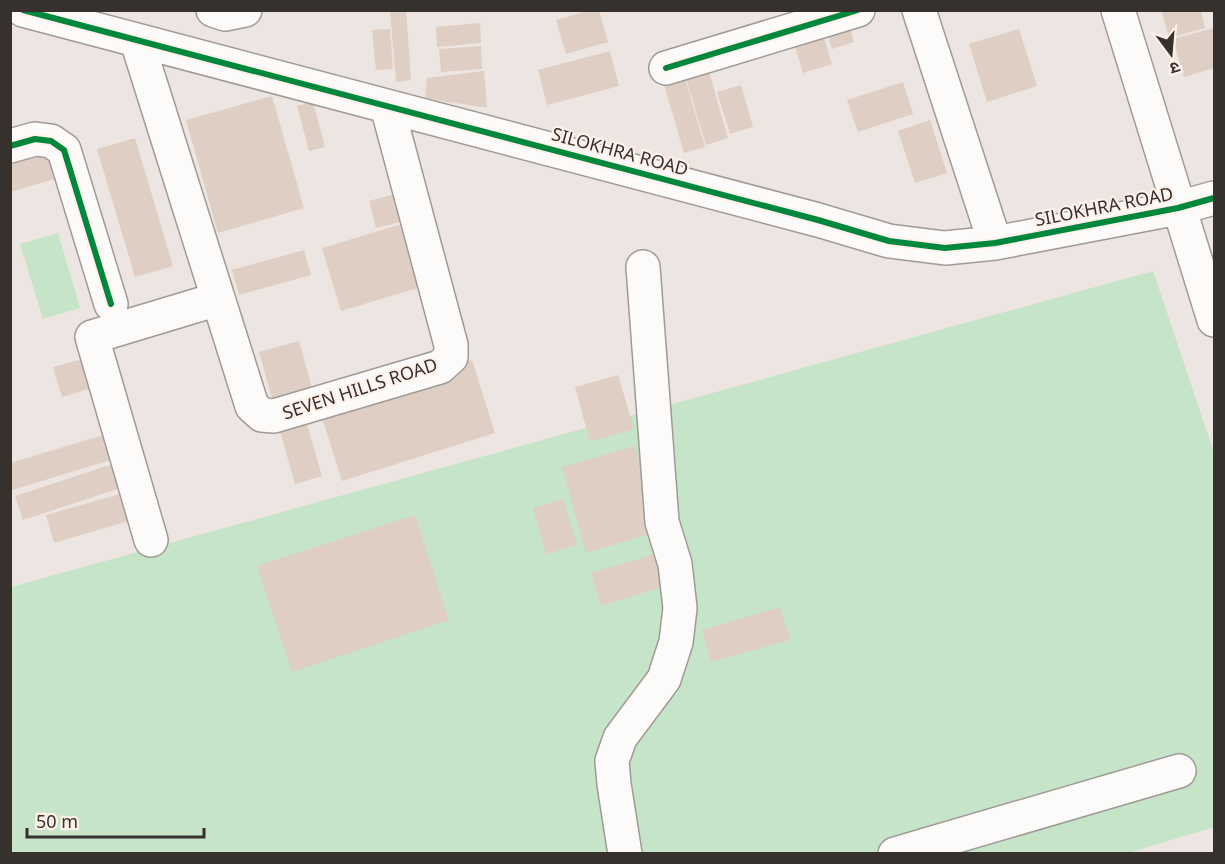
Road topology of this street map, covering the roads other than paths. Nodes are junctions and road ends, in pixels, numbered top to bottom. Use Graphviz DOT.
graph roads {
  1 [pos="22,10"];
  2 [pos="213,10"];
  3 [pos="244,10"];
  4 [pos="858,10"];
  5 [pos="919,10"];
  6 [pos="1118,10"];
  7 [pos="770,23"];
  8 [pos="137,41"];
  9 [pos="666,68"];
  10 [pos="387,106"];
  11 [pos="10,146"];
  12 [pos="1215,198"];
  13 [pos="1178,208"];
  14 [pos="995,243"];
  15 [pos="644,267"];
  16 [pos="218,299"];
  17 [pos="111,304"];
  18 [pos="1215,320"];
  19 [pos="151,540"];
  20 [pos="1179,771"];
  21 [pos="625,854"];
  22 [pos="895,854"];
  1 -- 8 [label="street, SILOKHRA ROAD"];
  2 -- 3 [label="street"];
  4 -- 7 [label="street"];
  5 -- 14 [label="street"];
  6 -- 13 [label="street"];
  7 -- 9 [label="street"];
  8 -- 10 [label="street, SILOKHRA ROAD"];
  8 -- 16 [label="street, SEVEN HILLS ROAD"];
  10 -- 14 [label="street, SILOKHRA ROAD"];
  10 -- 16 [label="street, SEVEN HILLS ROAD"];
  11 -- 17 [label="street"];
  12 -- 13 [label="street, SILOKHRA ROAD"];
  13 -- 14 [label="street, SILOKHRA ROAD"];
  13 -- 18 [label="street"];
  15 -- 21 [label="street"];
  16 -- 19 [label="street"];
  20 -- 22 [label="street"];
}
